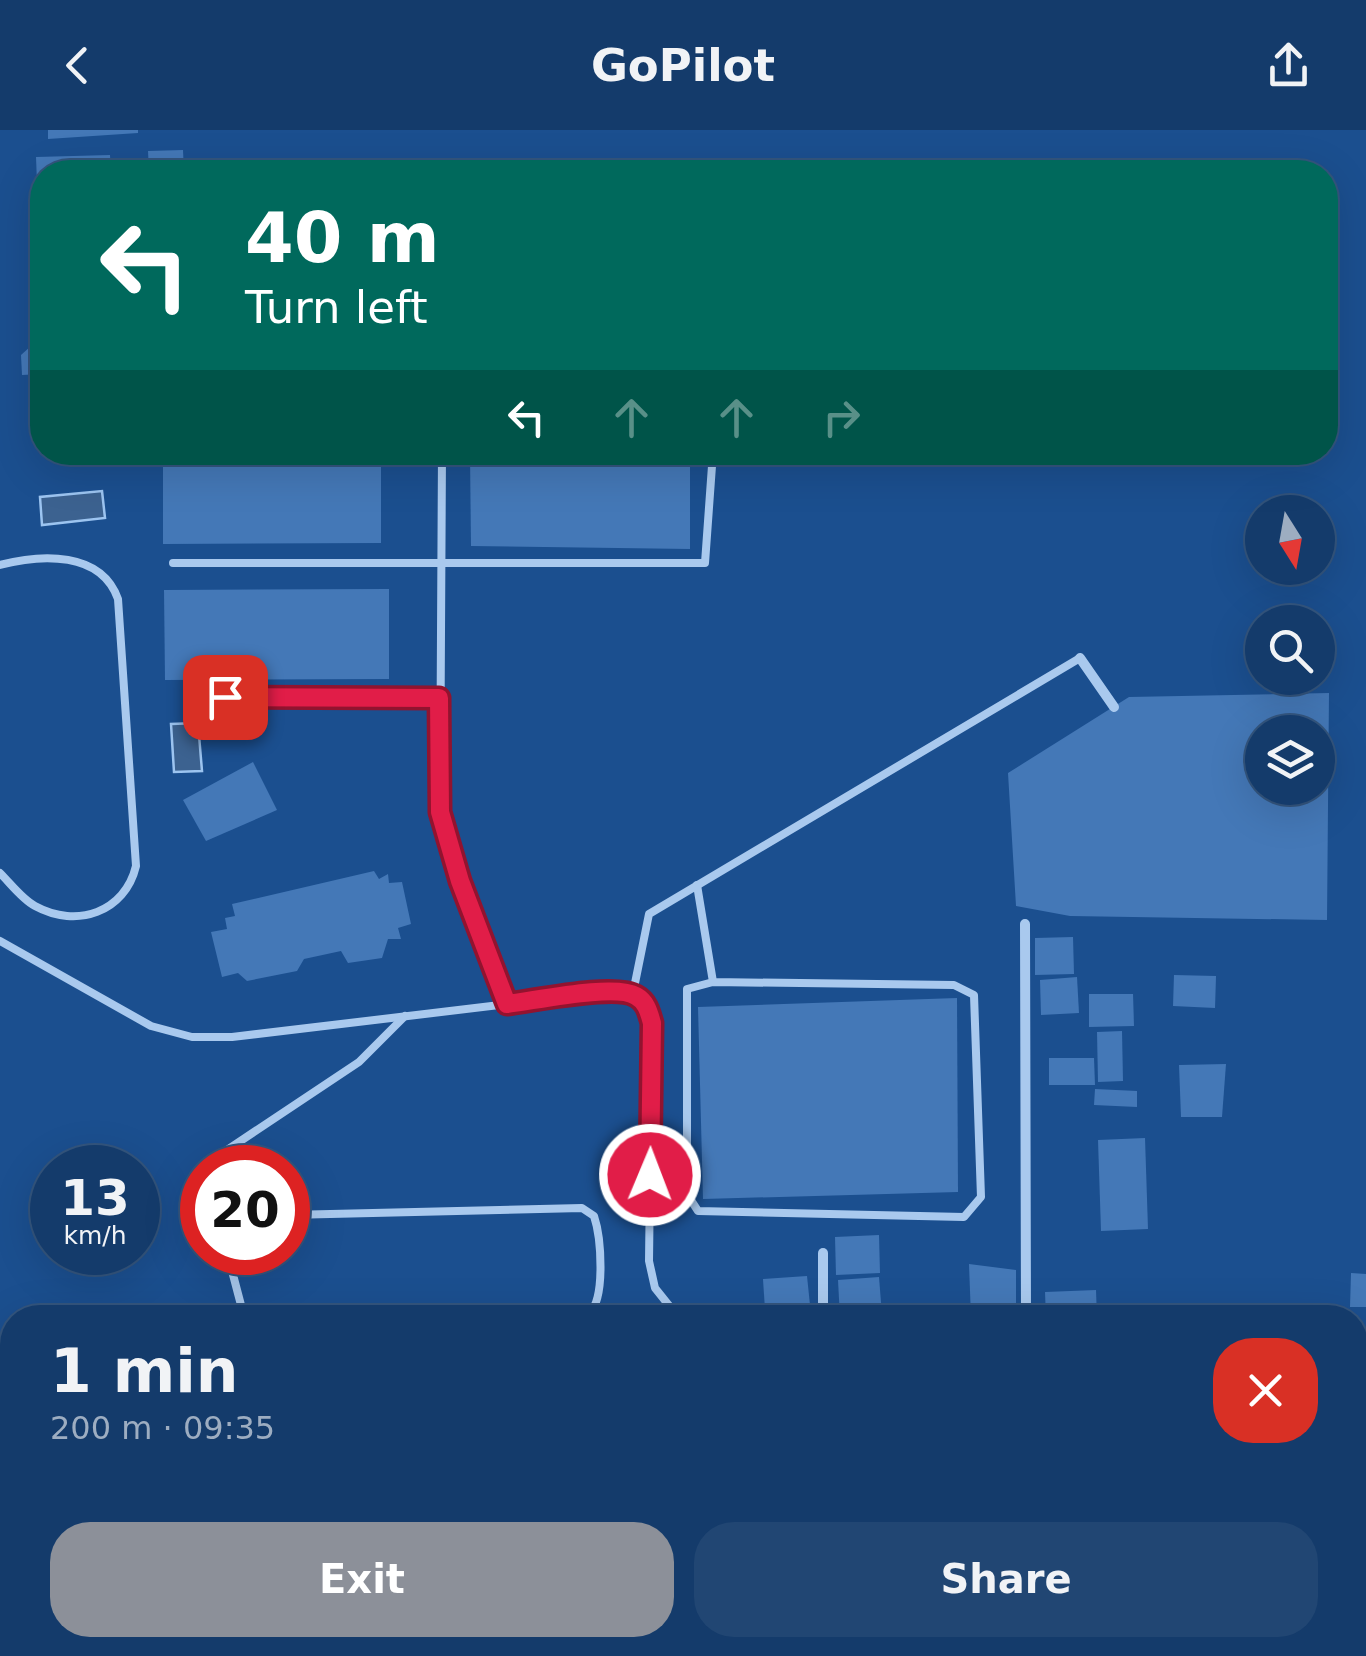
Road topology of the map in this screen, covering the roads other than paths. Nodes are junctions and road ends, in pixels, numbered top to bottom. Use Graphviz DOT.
graph roads {
  1 [pos="442,465"];
  2 [pos="711,465"];
  3 [pos="442,563"];
  4 [pos="174,564"];
  5 [pos="0,565"];
  6 [pos="1080,658"];
  7 [pos="190,697"];
  8 [pos="439,698"];
  9 [pos="1114,707"];
  10 [pos="0,873"];
  11 [pos="697,885"];
  12 [pos="1024,924"];
  13 [pos="0,942"];
  14 [pos="713,982"];
  15 [pos="633,994"];
  16 [pos="507,1004"];
  17 [pos="405,1016"];
  18 [pos="235,1145"];
  19 [pos="310,1215"];
  20 [pos="823,1252"];
  21 [pos="234,1275"];
  22 [pos="241,1305"];
  23 [pos="594,1305"];
  24 [pos="669,1305"];
  25 [pos="822,1305"];
  26 [pos="1026,1305"];
  1 -- 3 [label="lane"];
  2 -- 3 [label="lane"];
  3 -- 4 [label="lane"];
  3 -- 8 [label="lane"];
  5 -- 10 [label="lane"];
  6 -- 9 [label="street"];
  6 -- 11 [label="lane"];
  7 -- 8 [label="lane"];
  8 -- 16 [label="lane"];
  11 -- 14 [label="lane"];
  11 -- 15 [label="lane"];
  12 -- 26 [label="street"];
  13 -- 17 [label="lane"];
  14 -- 14 [label="lane"];
  15 -- 16 [label="lane"];
  15 -- 24 [label="lane"];
  16 -- 17 [label="lane"];
  17 -- 18 [label="lane"];
  19 -- 23 [label="lane"];
  20 -- 25 [label="street"];
  21 -- 22 [label="lane"];
}
